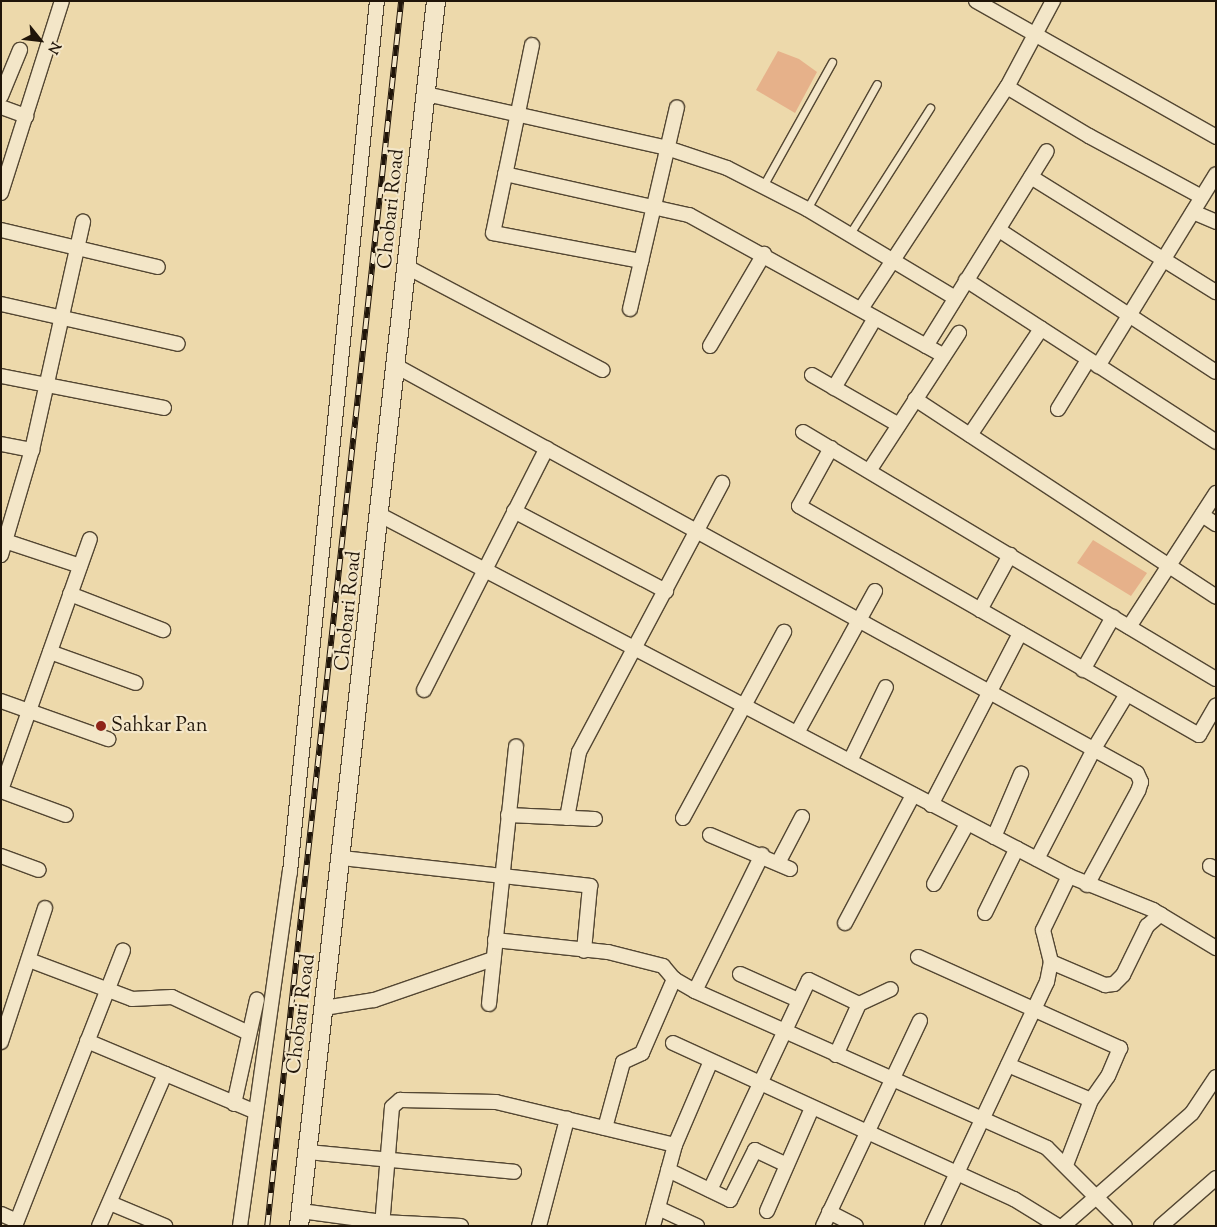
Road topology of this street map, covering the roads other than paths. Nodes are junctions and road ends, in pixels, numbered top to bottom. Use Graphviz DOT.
graph roads {
  1 [pos="62,1"];
  2 [pos="377,1"];
  3 [pos="436,1"];
  4 [pos="976,1"];
  5 [pos="1053,1"];
  6 [pos="1036,33"];
  7 [pos="532,45"];
  8 [pos="20,50"];
  9 [pos="832,62"];
  10 [pos="877,84"];
  11 [pos="1007,87"];
  12 [pos="426,94"];
  13 [pos="1,96"];
  14 [pos="1,107"];
  15 [pos="677,107"];
  16 [pos="930,108"];
  17 [pos="518,112"];
  18 [pos="26,116"];
  19 [pos="1216,137"];
  20 [pos="667,148"];
  21 [pos="1047,151"];
  22 [pos="505,174"];
  23 [pos="1216,174"];
  24 [pos="1031,177"];
  25 [pos="763,186"];
  26 [pos="1,192"];
  27 [pos="1202,197"];
  28 [pos="654,206"];
  29 [pos="807,209"];
  30 [pos="1193,212"];
  31 [pos="83,222"];
  32 [pos="1216,222"];
  33 [pos="1,230"];
  34 [pos="999,230"];
  35 [pos="849,235"];
  36 [pos="77,249"];
  37 [pos="764,254"];
  38 [pos="1164,260"];
  39 [pos="641,261"];
  40 [pos="892,262"];
  41 [pos="158,267"];
  42 [pos="407,267"];
  43 [pos="966,280"];
  44 [pos="1216,292"];
  45 [pos="955,298"];
  46 [pos="1,304"];
  47 [pos="630,309"];
  48 [pos="861,309"];
  49 [pos="1130,315"];
  50 [pos="62,316"];
  51 [pos="876,318"];
  52 [pos="1041,329"];
  53 [pos="959,333"];
  54 [pos="178,344"];
  55 [pos="710,346"];
  56 [pos="926,346"];
  57 [pos="944,356"];
  58 [pos="1093,363"];
  59 [pos="396,366"];
  60 [pos="602,370"];
  61 [pos="1216,372"];
  62 [pos="812,375"];
  63 [pos="1,376"];
  64 [pos="46,385"];
  65 [pos="834,388"];
  66 [pos="915,399"];
  67 [pos="164,408"];
  68 [pos="1058,409"];
  69 [pos="898,425"];
  70 [pos="804,432"];
  71 [pos="970,435"];
  72 [pos="1216,442"];
  73 [pos="1,444"];
  74 [pos="547,448"];
  75 [pos="831,448"];
  76 [pos="32,450"];
  77 [pos="869,471"];
  78 [pos="722,483"];
  79 [pos="1216,493"];
  80 [pos="514,511"];
  81 [pos="380,515"];
  82 [pos="1202,515"];
  83 [pos="1216,524"];
  84 [pos="699,531"];
  85 [pos="90,539"];
  86 [pos="2,551"];
  87 [pos="1010,555"];
  88 [pos="80,566"];
  89 [pos="1167,568"];
  90 [pos="484,569"];
  91 [pos="666,591"];
  92 [pos="875,591"];
  93 [pos="70,594"];
  94 [pos="1216,598"];
  95 [pos="980,610"];
  96 [pos="1113,617"];
  97 [pos="859,619"];
  98 [pos="1129,627"];
  99 [pos="163,630"];
  100 [pos="784,632"];
  101 [pos="1020,633"];
  102 [pos="636,647"];
  103 [pos="50,652"];
  104 [pos="1083,670"];
  105 [pos="1216,679"];
  106 [pos="136,683"];
  107 [pos="886,687"];
  108 [pos="989,689"];
  109 [pos="424,690"];
  110 [pos="1127,694"];
  111 [pos="1,701"];
  112 [pos="1216,705"];
  113 [pos="743,706"];
  114 [pos="30,710"];
  115 [pos="797,733"];
  116 [pos="108,739"];
  117 [pos="516,746"];
  118 [pos="1095,747"];
  119 [pos="850,761"];
  120 [pos="1021,774"];
  121 [pos="1,791"];
  122 [pos="914,795"];
  123 [pos="931,805"];
  124 [pos="66,815"];
  125 [pos="508,815"];
  126 [pos="802,817"];
  127 [pos="567,818"];
  128 [pos="683,818"];
  129 [pos="595,819"];
  130 [pos="967,824"];
  131 [pos="710,835"];
  132 [pos="994,837"];
  133 [pos="1017,848"];
  134 [pos="762,855"];
  135 [pos="1,856"];
  136 [pos="342,858"];
  137 [pos="1037,859"];
  138 [pos="39,870"];
  139 [pos="501,876"];
  140 [pos="1069,876"];
  141 [pos="934,884"];
  142 [pos="1087,885"];
  143 [pos="45,908"];
  144 [pos="1157,912"];
  145 [pos="985,913"];
  146 [pos="845,923"];
  147 [pos="495,940"];
  148 [pos="1216,948"];
  149 [pos="123,950"];
  150 [pos="584,951"];
  151 [pos="918,957"];
  152 [pos="493,959"];
  153 [pos="1050,959"];
  154 [pos="29,960"];
  155 [pos="740,974"];
  156 [pos="674,979"];
  157 [pos="108,989"];
  158 [pos="892,989"];
  159 [pos="695,991"];
  160 [pos="257,999"];
  161 [pos="798,1000"];
  162 [pos="489,1004"];
  163 [pos="859,1004"];
  164 [pos="324,1008"];
  165 [pos="1033,1010"];
  166 [pos="7,1011"];
  167 [pos="920,1021"];
  168 [pos="784,1031"];
  169 [pos="249,1032"];
  170 [pos="87,1041"];
  171 [pos="1,1042"];
  172 [pos="673,1043"];
  173 [pos="836,1055"];
  174 [pos="711,1061"];
  175 [pos="1008,1065"];
  176 [pos="165,1074"];
  177 [pos="1216,1077"];
  178 [pos="889,1079"];
  179 [pos="759,1083"];
  180 [pos="1091,1100"];
  181 [pos="234,1104"];
  182 [pos="812,1108"];
  183 [pos="256,1112"];
  184 [pos="567,1119"];
  185 [pos="982,1121"];
  186 [pos="605,1128"];
  187 [pos="865,1133"];
  188 [pos="675,1146"];
  189 [pos="308,1152"];
  190 [pos="388,1160"];
  191 [pos="787,1165"];
  192 [pos="1066,1165"];
  193 [pos="668,1170"];
  194 [pos="514,1172"];
  195 [pos="956,1173"];
  196 [pos="1216,1178"];
  197 [pos="710,1190"];
  198 [pos="1096,1197"];
  199 [pos="110,1203"];
  200 [pos="658,1208"];
  201 [pos="767,1211"];
  202 [pos="829,1212"];
  203 [pos="1,1214"];
  204 [pos="300,1218"];
  205 [pos="16,1223"];
  206 [pos="382,1224"];
  207 [pos="99,1226"];
  208 [pos="165,1226"];
  209 [pos="240,1226"];
  210 [pos="461,1226"];
  211 [pos="538,1226"];
  212 [pos="653,1226"];
  213 [pos="697,1226"];
  214 [pos="823,1226"];
  215 [pos="856,1226"];
  216 [pos="932,1226"];
  217 [pos="1058,1226"];
  218 [pos="1063,1226"];
  219 [pos="1125,1226"];
  220 [pos="1161,1226"];
  1 -- 18 [label="street"];
  2 -- 183 [label="street"];
  3 -- 12 [label="street, Chobari Road"];
  4 -- 6 [label="street"];
  5 -- 6 [label="street"];
  6 -- 11 [label="street"];
  6 -- 19 [label="street"];
  7 -- 17 [label="street"];
  8 -- 13 [label="street"];
  9 -- 25 [label="lane"];
  10 -- 29 [label="lane"];
  11 -- 27 [label="street"];
  11 -- 40 [label="street"];
  12 -- 17 [label="street"];
  12 -- 42 [label="street, Chobari Road"];
  14 -- 18 [label="street"];
  15 -- 20 [label="street"];
  16 -- 35 [label="lane"];
  17 -- 20 [label="street"];
  17 -- 22 [label="street"];
  18 -- 26 [label="street"];
  20 -- 25 [label="street"];
  20 -- 28 [label="street"];
  21 -- 24 [label="street"];
  22 -- 28 [label="street"];
  22 -- 39 [label="street"];
  23 -- 27 [label="street"];
  24 -- 34 [label="street"];
  24 -- 38 [label="street"];
  25 -- 29 [label="street"];
  27 -- 30 [label="street"];
  28 -- 37 [label="street"];
  28 -- 39 [label="street"];
  29 -- 35 [label="street"];
  30 -- 32 [label="street"];
  30 -- 38 [label="street"];
  31 -- 36 [label="street"];
  33 -- 36 [label="street"];
  34 -- 43 [label="street"];
  34 -- 49 [label="street"];
  35 -- 40 [label="street"];
  36 -- 41 [label="street"];
  36 -- 50 [label="street"];
  37 -- 48 [label="street"];
  37 -- 55 [label="street"];
  38 -- 44 [label="street"];
  38 -- 49 [label="street"];
  39 -- 47 [label="street"];
  40 -- 45 [label="street"];
  40 -- 48 [label="street"];
  42 -- 59 [label="street, Chobari Road"];
  42 -- 60 [label="street"];
  43 -- 45 [label="street"];
  43 -- 52 [label="street"];
  45 -- 56 [label="street"];
  46 -- 50 [label="street"];
  48 -- 51 [label="street"];
  49 -- 58 [label="street"];
  49 -- 61 [label="street"];
  50 -- 54 [label="street"];
  50 -- 64 [label="street"];
  51 -- 56 [label="street"];
  51 -- 65 [label="street"];
  52 -- 58 [label="street"];
  52 -- 71 [label="street"];
  53 -- 57 [label="street"];
  56 -- 57 [label="street"];
  57 -- 66 [label="street"];
  58 -- 68 [label="street"];
  58 -- 72 [label="street"];
  59 -- 74 [label="street"];
  59 -- 81 [label="street, Chobari Road"];
  62 -- 65 [label="street"];
  63 -- 64 [label="street"];
  64 -- 67 [label="street"];
  64 -- 76 [label="street"];
  65 -- 69 [label="street"];
  66 -- 69 [label="street"];
  66 -- 71 [label="street"];
  69 -- 77 [label="street"];
  70 -- 75 [label="street"];
  71 -- 89 [label="street"];
  73 -- 76 [label="street"];
  74 -- 80 [label="street"];
  74 -- 84 [label="street"];
  75 -- 77 [label="street"];
  75 -- 95 [label="street"];
  76 -- 86 [label="street"];
  77 -- 87 [label="street"];
  78 -- 84 [label="street"];
  79 -- 82 [label="street"];
  80 -- 90 [label="street"];
  80 -- 91 [label="street"];
  81 -- 90 [label="street"];
  81 -- 136 [label="street, Chobari Road"];
  82 -- 83 [label="street"];
  82 -- 89 [label="street"];
  84 -- 91 [label="street"];
  84 -- 97 [label="street"];
  85 -- 88 [label="street"];
  86 -- 88 [label="street"];
  87 -- 95 [label="street"];
  87 -- 96 [label="street"];
  88 -- 93 [label="street"];
  89 -- 94 [label="street"];
  89 -- 98 [label="street"];
  90 -- 102 [label="street"];
  90 -- 109 [label="street"];
  91 -- 102 [label="street"];
  92 -- 97 [label="street"];
  93 -- 99 [label="street"];
  93 -- 103 [label="street"];
  95 -- 101 [label="street"];
  96 -- 98 [label="street"];
  96 -- 104 [label="street"];
  97 -- 108 [label="street"];
  97 -- 115 [label="street"];
  98 -- 105 [label="street"];
  100 -- 113 [label="street"];
  101 -- 104 [label="street"];
  101 -- 108 [label="street"];
  102 -- 113 [label="street"];
  102 -- 127 [label="street"];
  103 -- 106 [label="street"];
  103 -- 114 [label="street"];
  104 -- 110 [label="street"];
  107 -- 119 [label="street"];
  108 -- 118 [label="street"];
  108 -- 123 [label="street"];
  110 -- 112 [label="street"];
  110 -- 118 [label="street"];
  111 -- 114 [label="street"];
  113 -- 115 [label="street"];
  113 -- 128 [label="street"];
  114 -- 116 [label="street"];
  114 -- 121 [label="street"];
  115 -- 119 [label="street"];
  117 -- 125 [label="street"];
  118 -- 137 [label="street"];
  118 -- 142 [label="street"];
  119 -- 122 [label="street"];
  120 -- 132 [label="street"];
  121 -- 124 [label="street"];
  122 -- 123 [label="street"];
  122 -- 146 [label="street"];
  123 -- 130 [label="street"];
  125 -- 127 [label="street"];
  125 -- 139 [label="street"];
  126 -- 134 [label="street"];
  127 -- 129 [label="street"];
  130 -- 132 [label="street"];
  130 -- 141 [label="street"];
  131 -- 134 [label="street"];
  132 -- 133 [label="street"];
  133 -- 137 [label="street"];
  133 -- 145 [label="street"];
  134 -- 159 [label="street"];
  135 -- 138 [label="street"];
  136 -- 139 [label="street"];
  136 -- 164 [label="street, Chobari Road"];
  137 -- 140 [label="street"];
  139 -- 147 [label="street"];
  139 -- 150 [label="street"];
  140 -- 142 [label="street"];
  140 -- 153 [label="street"];
  142 -- 144 [label="street"];
  143 -- 154 [label="street"];
  144 -- 148 [label="street"];
  144 -- 153 [label="street"];
  147 -- 150 [label="street"];
  147 -- 152 [label="street"];
  149 -- 157 [label="street"];
  150 -- 156 [label="street"];
  151 -- 165 [label="street"];
  152 -- 162 [label="street"];
  152 -- 164 [label="street"];
  153 -- 165 [label="street"];
  154 -- 157 [label="street"];
  154 -- 166 [label="street"];
  155 -- 161 [label="street"];
  156 -- 159 [label="street"];
  156 -- 186 [label="street"];
  157 -- 169 [label="street"];
  157 -- 170 [label="street"];
  158 -- 163 [label="street"];
  159 -- 168 [label="street"];
  160 -- 169 [label="street"];
  161 -- 163 [label="street"];
  161 -- 168 [label="street"];
  163 -- 173 [label="street"];
  164 -- 189 [label="street, Chobari Road"];
  165 -- 175 [label="street"];
  165 -- 180 [label="street"];
  166 -- 171 [label="street"];
  167 -- 178 [label="street"];
  168 -- 173 [label="street"];
  168 -- 179 [label="street"];
  169 -- 181 [label="street"];
  170 -- 176 [label="street"];
  170 -- 205 [label="street"];
  172 -- 174 [label="street"];
  173 -- 178 [label="street"];
  174 -- 179 [label="street"];
  174 -- 188 [label="street"];
  175 -- 180 [label="street"];
  175 -- 185 [label="street"];
  176 -- 181 [label="street"];
  176 -- 199 [label="street"];
  177 -- 198 [label="street"];
  178 -- 185 [label="street"];
  178 -- 187 [label="street"];
  179 -- 182 [label="street"];
  179 -- 197 [label="street"];
  180 -- 192 [label="street"];
  181 -- 183 [label="street"];
  182 -- 187 [label="street"];
  182 -- 191 [label="street"];
  183 -- 209 [label="street"];
  184 -- 186 [label="street"];
  184 -- 190 [label="street"];
  184 -- 211 [label="street"];
  185 -- 192 [label="street"];
  185 -- 195 [label="street"];
  186 -- 188 [label="street"];
  187 -- 195 [label="street"];
  187 -- 202 [label="street"];
  188 -- 193 [label="street"];
  189 -- 190 [label="street"];
  189 -- 204 [label="street, Chobari Road"];
  190 -- 194 [label="street"];
  190 -- 206 [label="street"];
  191 -- 197 [label="street"];
  191 -- 201 [label="street"];
  192 -- 198 [label="street"];
  193 -- 197 [label="street"];
  193 -- 200 [label="street"];
  195 -- 216 [label="street"];
  195 -- 217 [label="street"];
  196 -- 220 [label="street"];
  198 -- 218 [label="street"];
  198 -- 219 [label="street"];
  199 -- 207 [label="street"];
  199 -- 208 [label="street"];
  200 -- 212 [label="street"];
  200 -- 213 [label="street"];
  202 -- 214 [label="street"];
  202 -- 215 [label="street"];
  203 -- 205 [label="street"];
  204 -- 206 [label="street"];
  206 -- 210 [label="street"];
}
